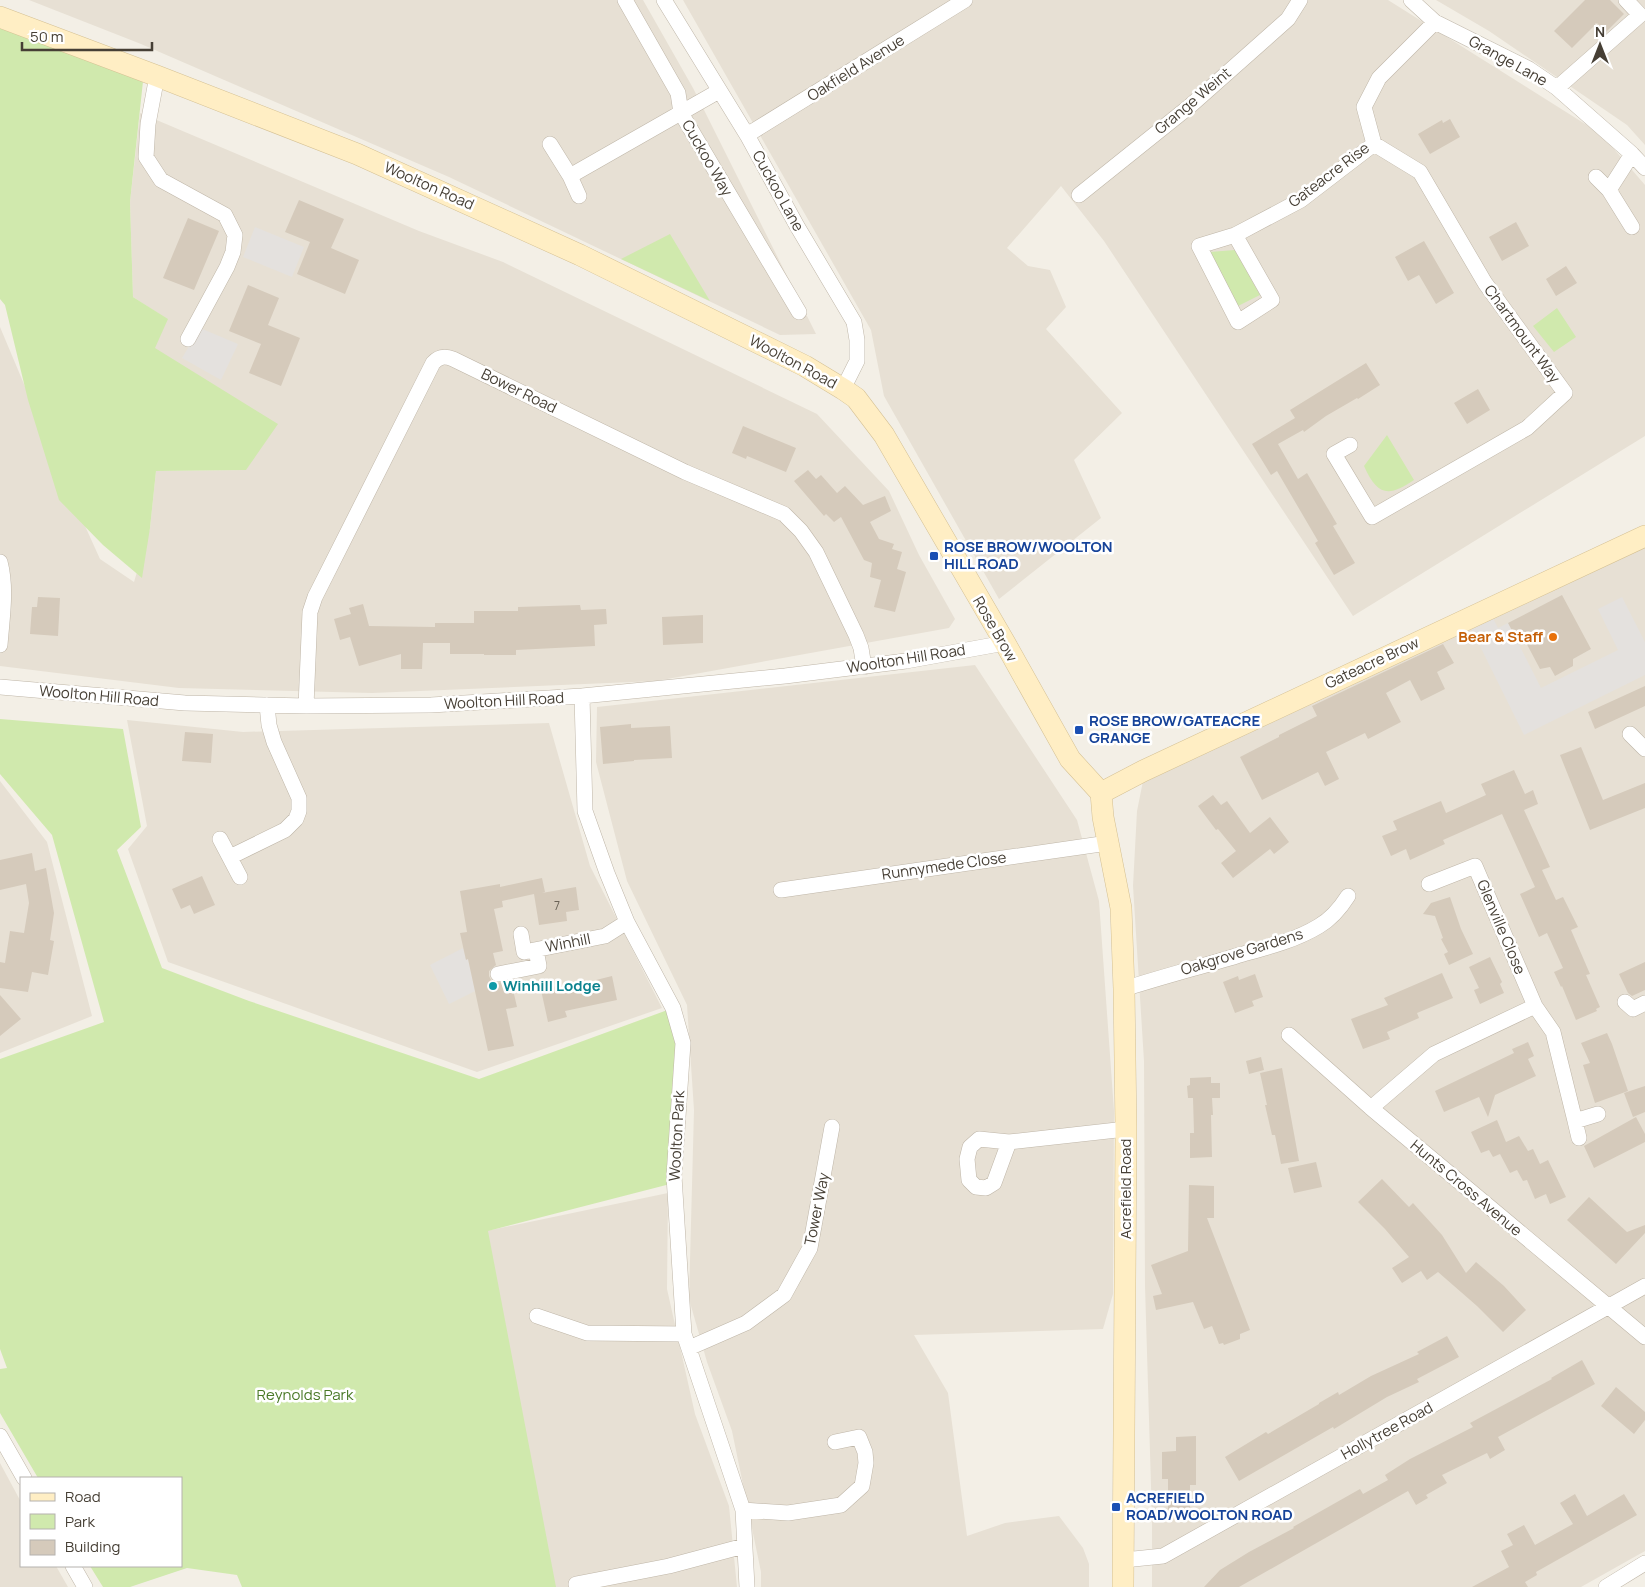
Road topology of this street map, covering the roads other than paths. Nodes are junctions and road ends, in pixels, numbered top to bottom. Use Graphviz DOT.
graph roads {
  1 [pos="624,0"];
  2 [pos="664,0"];
  3 [pos="965,0"];
  4 [pos="1300,0"];
  5 [pos="1410,0"];
  6 [pos="1626,0"];
  7 [pos="0,17"];
  8 [pos="1435,22"];
  9 [pos="157,76"];
  10 [pos="1558,88"];
  11 [pos="719,91"];
  12 [pos="681,113"];
  13 [pos="747,135"];
  14 [pos="550,144"];
  15 [pos="1374,144"];
  16 [pos="1632,154"];
  17 [pos="1645,168"];
  18 [pos="570,176"];
  19 [pos="1596,178"];
  20 [pos="1609,190"];
  21 [pos="1079,194"];
  22 [pos="580,196"];
  23 [pos="1632,228"];
  24 [pos="1235,235"];
  25 [pos="799,312"];
  26 [pos="188,340"];
  27 [pos="843,389"];
  28 [pos="1350,445"];
  29 [pos="1645,536"];
  30 [pos="0,562"];
  31 [pos="1005,643"];
  32 [pos="0,645"];
  33 [pos="864,667"];
  34 [pos="0,687"];
  35 [pos="582,696"];
  36 [pos="268,705"];
  37 [pos="306,706"];
  38 [pos="1630,734"];
  39 [pos="1645,750"];
  40 [pos="1101,793"];
  41 [pos="220,839"];
  42 [pos="1108,843"];
  43 [pos="230,858"];
  44 [pos="240,877"];
  45 [pos="1429,884"];
  46 [pos="781,890"];
  47 [pos="1348,896"];
  48 [pos="627,922"];
  49 [pos="521,934"];
  50 [pos="536,950"];
  51 [pos="498,974"];
  52 [pos="1124,988"];
  53 [pos="1625,1002"];
  54 [pos="1645,1003"];
  55 [pos="1535,1006"];
  56 [pos="1288,1035"];
  57 [pos="1370,1108"];
  58 [pos="1598,1114"];
  59 [pos="1575,1121"];
  60 [pos="832,1127"];
  61 [pos="1126,1128"];
  62 [pos="1579,1138"];
  63 [pos="1009,1142"];
  64 [pos="1645,1286"];
  65 [pos="1608,1307"];
  66 [pos="537,1316"];
  67 [pos="1645,1338"];
  68 [pos="687,1341"];
  69 [pos="0,1436"];
  70 [pos="836,1442"];
  71 [pos="23,1477"];
  72 [pos="743,1510"];
  73 [pos="744,1546"];
  74 [pos="1124,1560"];
  75 [pos="1645,1563"];
  76 [pos="74,1567"];
  77 [pos="576,1584"];
  78 [pos="86,1587"];
  79 [pos="747,1587"];
  80 [pos="1124,1587"];
  81 [pos="1606,1587"];
  1 -- 12 [label="street, Cuckoo Way"];
  2 -- 11 [label="street, Cuckoo Lane"];
  3 -- 13 [label="street, Oakfield Avenue"];
  4 -- 21 [label="street, Grange Weint"];
  5 -- 8 [label="street, Grange Lane"];
  6 -- 10 [label="street"];
  7 -- 9 [label="street, Woolton Road"];
  8 -- 10 [label="street, Grange Lane"];
  8 -- 15 [label="street, Gateacre Rise"];
  9 -- 26 [label="street"];
  9 -- 27 [label="street, Woolton Road"];
  10 -- 16 [label="street, Grange Lane"];
  11 -- 12 [label="street"];
  11 -- 13 [label="street, Cuckoo Lane"];
  12 -- 18 [label="street"];
  12 -- 25 [label="street, Cuckoo Way"];
  13 -- 27 [label="street, Cuckoo Lane"];
  14 -- 18 [label="street"];
  15 -- 24 [label="street, Gateacre Rise"];
  15 -- 28 [label="street, Chartmount Way"];
  16 -- 17 [label="street, Grange Lane"];
  16 -- 20 [label="street"];
  18 -- 22 [label="street"];
  19 -- 20 [label="street"];
  20 -- 23 [label="street"];
  24 -- 24 [label="street, Gateacre Rise"];
  27 -- 31 [label="street, Rose Brow"];
  29 -- 40 [label="street, Gateacre Brow"];
  30 -- 32 [label="street"];
  31 -- 33 [label="street, Woolton Hill Road"];
  31 -- 40 [label="street, Rose Brow"];
  33 -- 35 [label="street, Woolton Hill Road"];
  33 -- 37 [label="street, Bower Road"];
  34 -- 36 [label="street, Woolton Hill Road"];
  35 -- 37 [label="street, Woolton Hill Road"];
  35 -- 48 [label="street, Woolton Park"];
  36 -- 37 [label="street, Woolton Hill Road"];
  36 -- 43 [label="street"];
  38 -- 39 [label="street"];
  40 -- 42 [label="street, Acrefield Road"];
  41 -- 43 [label="street"];
  42 -- 46 [label="street, Runnymede Close"];
  42 -- 52 [label="street, Acrefield Road"];
  43 -- 44 [label="street"];
  45 -- 55 [label="street, Glenville Close"];
  47 -- 52 [label="street, Oakgrove Gardens"];
  48 -- 50 [label="street, Winhill"];
  48 -- 68 [label="street, Woolton Park"];
  49 -- 50 [label="street, Winhill"];
  50 -- 51 [label="street"];
  52 -- 61 [label="street, Acrefield Road"];
  53 -- 54 [label="street"];
  55 -- 57 [label="street"];
  55 -- 59 [label="street, Glenville Close"];
  56 -- 57 [label="street, Hunts Cross Avenue"];
  57 -- 65 [label="street, Hunts Cross Avenue"];
  58 -- 59 [label="street"];
  59 -- 62 [label="street, Glenville Close"];
  60 -- 68 [label="street, Tower Way"];
  61 -- 63 [label="street"];
  61 -- 74 [label="street, Acrefield Road"];
  64 -- 65 [label="street, Hollytree Road"];
  65 -- 67 [label="street, Hunts Cross Avenue"];
  65 -- 74 [label="street, Hollytree Road"];
  66 -- 68 [label="street"];
  68 -- 72 [label="street, Woolton Park"];
  69 -- 71 [label="street"];
  70 -- 72 [label="street"];
  72 -- 73 [label="street, Woolton Park"];
  73 -- 77 [label="street"];
  73 -- 79 [label="street, Woolton Park"];
  74 -- 80 [label="street, Acrefield Road"];
  75 -- 81 [label="street"];
  76 -- 78 [label="street"];
}
